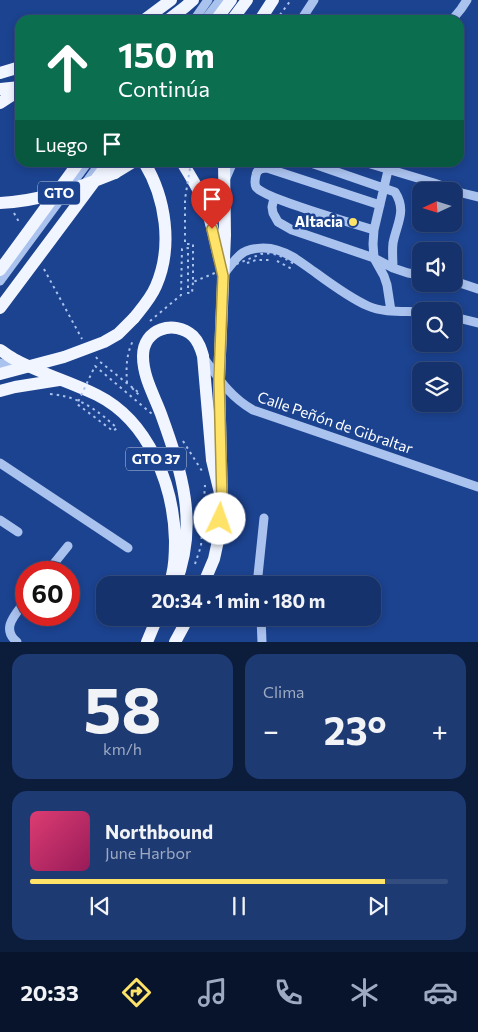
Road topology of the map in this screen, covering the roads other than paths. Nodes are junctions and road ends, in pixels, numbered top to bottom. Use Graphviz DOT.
graph roads {
  1 [pos="171,0"];
  2 [pos="179,0"];
  3 [pos="193,0"];
  4 [pos="199,0"];
  5 [pos="208,0"];
  6 [pos="220,0"];
  7 [pos="230,0"];
  8 [pos="248,0"];
  9 [pos="273,0"];
  10 [pos="314,0"];
  11 [pos="466,0"];
  12 [pos="151,15"];
  13 [pos="170,15"];
  14 [pos="174,15"];
  15 [pos="188,15"];
  16 [pos="198,15"];
  17 [pos="209,15"];
  18 [pos="220,15"];
  19 [pos="236,15"];
  20 [pos="240,15"];
  21 [pos="263,15"];
  22 [pos="304,15"];
  23 [pos="456,15"];
  24 [pos="15,88"];
  25 [pos="0,89"];
  26 [pos="15,92"];
  27 [pos="0,103"];
  28 [pos="75,167"];
  29 [pos="84,167"];
  30 [pos="97,167"];
  31 [pos="105,167"];
  32 [pos="125,167"];
  33 [pos="147,167"];
  34 [pos="185,167"];
  35 [pos="224,167"];
  36 [pos="231,167"];
  37 [pos="323,167"];
  38 [pos="389,167"];
  39 [pos="392,167"];
  40 [pos="225,181"];
  41 [pos="384,188"];
  42 [pos="478,197"];
  43 [pos="274,198"];
  44 [pos="0,202"];
  45 [pos="380,205"];
  46 [pos="374,230"];
  47 [pos="374,258"];
  48 [pos="393,268"];
  49 [pos="0,270"];
  50 [pos="412,274"];
  51 [pos="223,276"];
  52 [pos="0,282"];
  53 [pos="462,284"];
  54 [pos="478,289"];
  55 [pos="0,299"];
  56 [pos="0,308"];
  57 [pos="391,310"];
  58 [pos="412,311"];
  59 [pos="462,319"];
  60 [pos="478,323"];
  61 [pos="0,350"];
  62 [pos="203,356"];
  63 [pos="0,363"];
  64 [pos="0,374"];
  65 [pos="219,379"];
  66 [pos="59,380"];
  67 [pos="0,391"];
  68 [pos="0,463"];
  69 [pos="478,487"];
  70 [pos="222,501"];
  71 [pos="264,518"];
  72 [pos="0,520"];
  73 [pos="18,532"];
  74 [pos="68,546"];
  75 [pos="128,548"];
  76 [pos="56,561"];
  77 [pos="171,576"];
  78 [pos="179,576"];
  79 [pos="210,576"];
  80 [pos="258,576"];
  81 [pos="15,615"];
  82 [pos="154,626"];
  83 [pos="184,626"];
  84 [pos="261,626"];
  85 [pos="17,642"];
  86 [pos="147,642"];
  87 [pos="175,642"];
  88 [pos="262,642"];
  1 -- 12 [label="main road"];
  2 -- 13 [label="main road"];
  3 -- 14 [label="main road"];
  4 -- 15 [label="main road"];
  5 -- 16 [label="street"];
  6 -- 17 [label="street"];
  7 -- 18 [label="main road"];
  8 -- 19 [label="main road"];
  8 -- 20 [label="main road"];
  9 -- 21 [label="main road"];
  10 -- 22 [label="street"];
  11 -- 23 [label="street"];
  24 -- 25 [label="main road"];
  26 -- 27 [label="main road"];
  28 -- 49 [label="main road, bridge"];
  29 -- 52 [label="street, bridge"];
  30 -- 55 [label="street, bridge"];
  31 -- 56 [label="main road, bridge"];
  32 -- 44 [label="main road, GTO, bridge"];
  33 -- 64 [label="main road, bridge"];
  34 -- 51 [label="main road"];
  35 -- 40 [label="main road"];
  36 -- 40 [label="street"];
  37 -- 41 [label="street"];
  38 -- 41 [label="street"];
  39 -- 42 [label="street"];
  40 -- 51 [label="main road"];
  41 -- 45 [label="street"];
  41 -- 48 [label="street"];
  43 -- 45 [label="street"];
  43 -- 46 [label="street"];
  43 -- 47 [label="street"];
  45 -- 46 [label="street"];
  46 -- 47 [label="street"];
  47 -- 48 [label="street"];
  47 -- 57 [label="street"];
  48 -- 50 [label="street"];
  51 -- 57 [label="street"];
  51 -- 65 [label="main road"];
  53 -- 54 [label="street"];
  57 -- 58 [label="street"];
  59 -- 60 [label="street"];
  61 -- 66 [label="main road, GTO 37"];
  62 -- 65 [label="street, Calle Peñón de Gibraltar"];
  62 -- 70 [label="main road"];
  62 -- 78 [label="main road"];
  63 -- 66 [label="street"];
  65 -- 69 [label="street, Calle Peñón de Gibraltar"];
  65 -- 70 [label="main road"];
  66 -- 67 [label="main road"];
  66 -- 77 [label="main road, GTO 37"];
  68 -- 75 [label="street"];
  70 -- 79 [label="main road"];
  71 -- 80 [label="street"];
  72 -- 73 [label="street"];
  74 -- 76 [label="street"];
  81 -- 85 [label="street"];
  82 -- 86 [label="main road"];
  83 -- 87 [label="main road"];
  84 -- 88 [label="street"];
}
